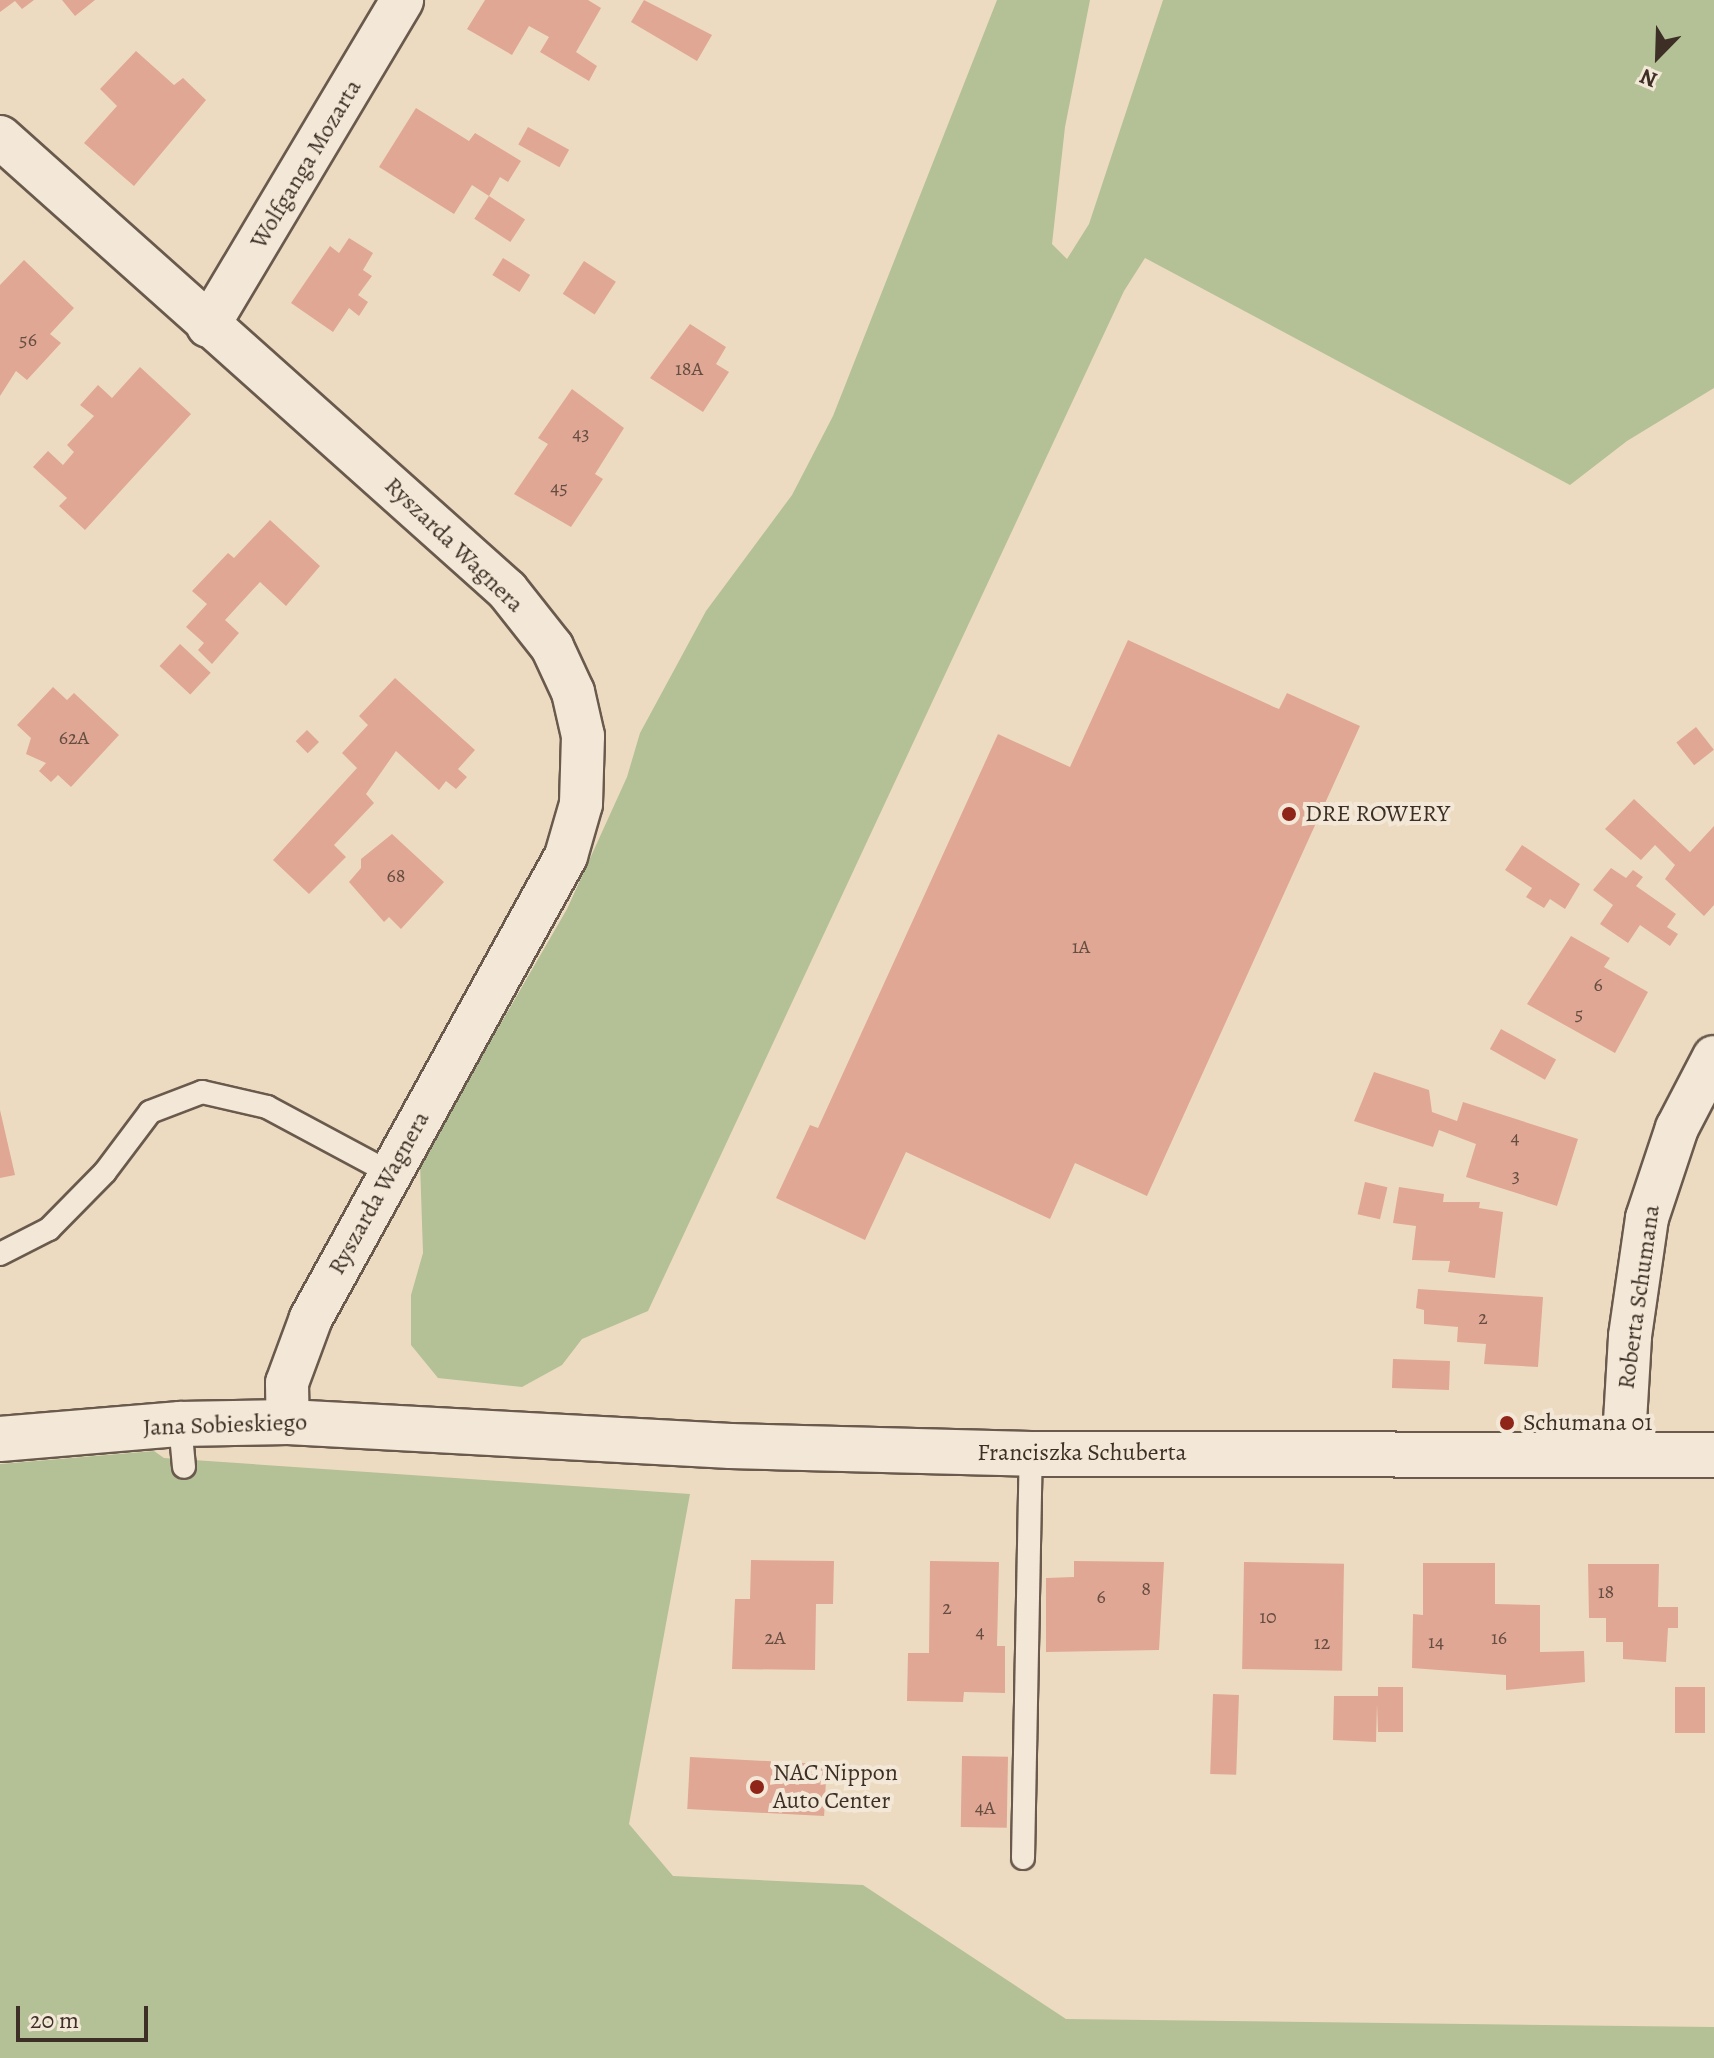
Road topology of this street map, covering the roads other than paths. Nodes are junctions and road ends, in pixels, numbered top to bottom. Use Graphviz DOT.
graph roads {
  1 [pos="402,0"];
  2 [pos="0,137"];
  3 [pos="208,326"];
  4 [pos="1714,1057"];
  5 [pos="388,1172"];
  6 [pos="0,1254"];
  7 [pos="288,1422"];
  8 [pos="180,1424"];
  9 [pos="450,1429"];
  10 [pos="0,1439"];
  11 [pos="1031,1454"];
  12 [pos="1623,1455"];
  13 [pos="1714,1455"];
  14 [pos="184,1467"];
  15 [pos="1023,1858"];
  1 -- 3 [label="street, Wolfganga Mozarta"];
  2 -- 3 [label="street, Ryszarda Wagnera"];
  3 -- 5 [label="street, Ryszarda Wagnera"];
  4 -- 12 [label="street, Roberta Schumana"];
  5 -- 6 [label="lane"];
  5 -- 7 [label="street, Ryszarda Wagnera"];
  7 -- 8 [label="main road, Jana Sobieskiego"];
  7 -- 9 [label="main road, Jana Sobieskiego"];
  8 -- 10 [label="main road, Jana Sobieskiego"];
  8 -- 14 [label="lane"];
  9 -- 11 [label="main road, Franciszka Schuberta"];
  11 -- 12 [label="main road, Franciszka Schuberta"];
  11 -- 15 [label="lane"];
  12 -- 13 [label="main road, Franciszka Schuberta"];
}
